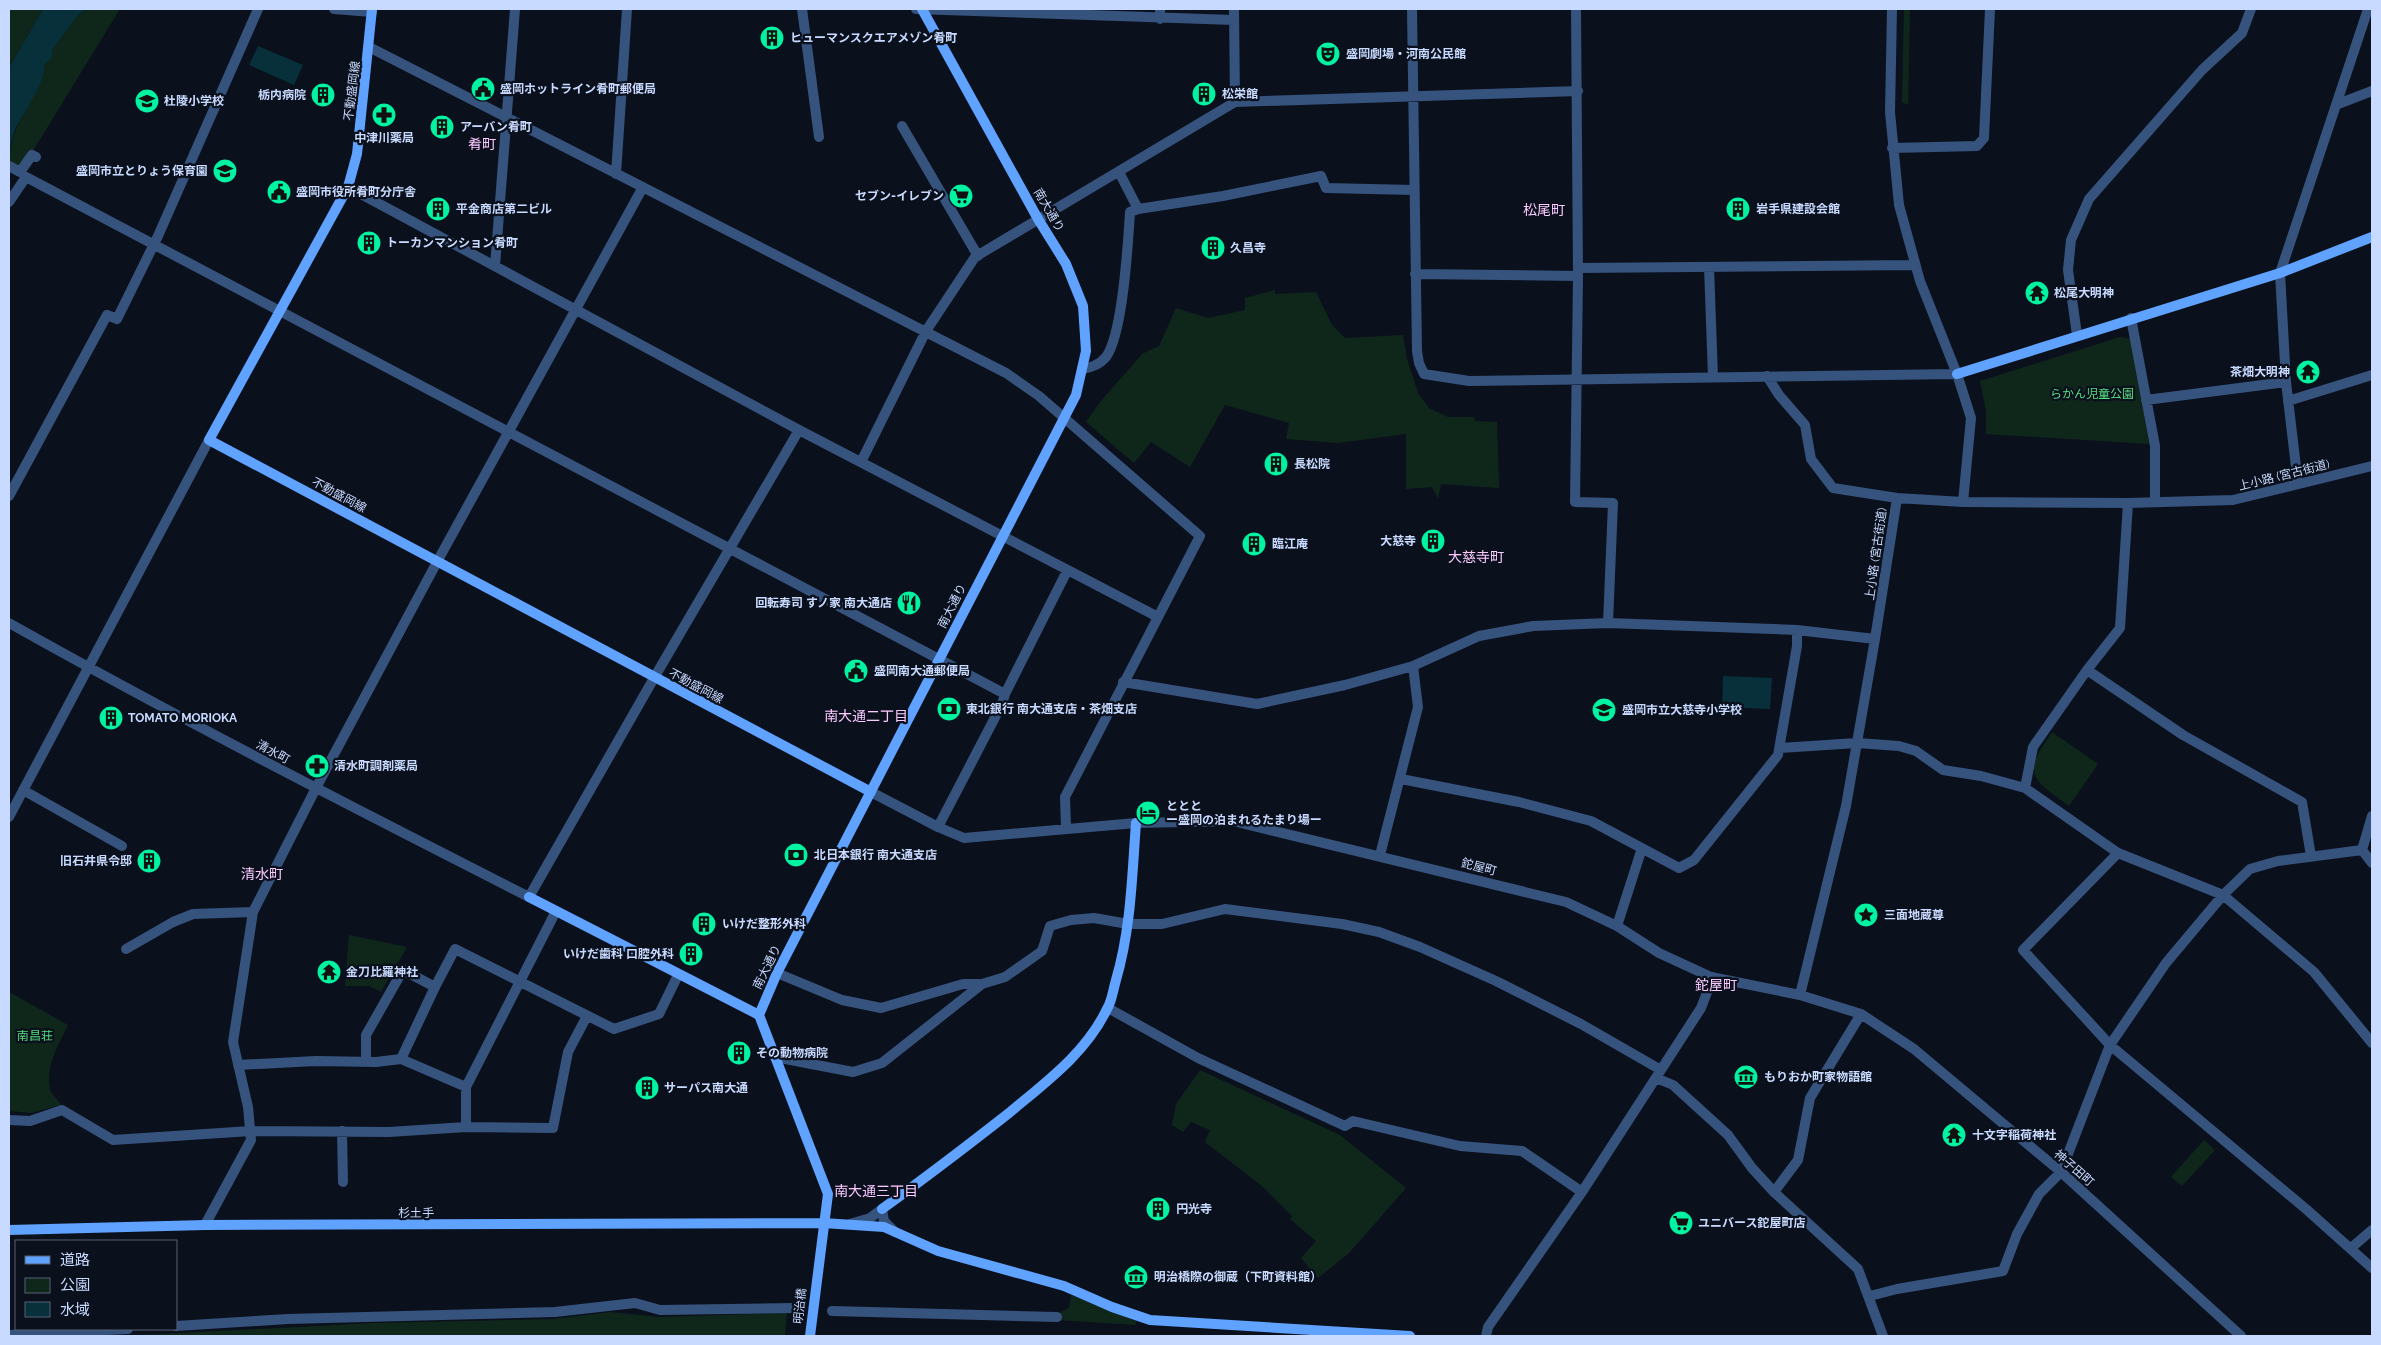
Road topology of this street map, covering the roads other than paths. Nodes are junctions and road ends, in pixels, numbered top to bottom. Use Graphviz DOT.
graph roads {
  1 [pos="258,9"];
  2 [pos="334,9"];
  3 [pos="515,9"];
  4 [pos="627,9"];
  5 [pos="802,9"];
  6 [pos="920,9"];
  7 [pos="1234,9"];
  8 [pos="1412,9"];
  9 [pos="1576,9"];
  10 [pos="1892,9"];
  11 [pos="1990,9"];
  12 [pos="2251,9"];
  13 [pos="2368,9"];
  14 [pos="963,10"];
  15 [pos="372,11"];
  16 [pos="1160,14"];
  17 [pos="1234,20"];
  18 [pos="369,47"];
  19 [pos="1578,91"];
  20 [pos="2372,91"];
  21 [pos="1413,97"];
  22 [pos="1234,102"];
  23 [pos="2338,104"];
  24 [pos="507,116"];
  25 [pos="902,126"];
  26 [pos="819,137"];
  27 [pos="1892,148"];
  28 [pos="36,157"];
  29 [pos="9,166"];
  30 [pos="1119,172"];
  31 [pos="616,174"];
  32 [pos="348,187"];
  33 [pos="643,187"];
  34 [pos="1414,190"];
  35 [pos="9,202"];
  36 [pos="1138,209"];
  37 [pos="1038,219"];
  38 [pos="2372,237"];
  39 [pos="154,245"];
  40 [pos="978,256"];
  41 [pos="1915,265"];
  42 [pos="495,266"];
  43 [pos="1709,267"];
  44 [pos="1578,272"];
  45 [pos="2280,273"];
  46 [pos="1415,274"];
  47 [pos="574,309"];
  48 [pos="280,310"];
  49 [pos="2131,318"];
  50 [pos="926,331"];
  51 [pos="2077,335"];
  52 [pos="1082,369"];
  53 [pos="1957,374"];
  54 [pos="2372,375"];
  55 [pos="1767,376"];
  56 [pos="1713,378"];
  57 [pos="1577,380"];
  58 [pos="2286,382"];
  59 [pos="2146,400"];
  60 [pos="2288,401"];
  61 [pos="1062,417"];
  62 [pos="799,430"];
  63 [pos="509,431"];
  64 [pos="209,440"];
  65 [pos="861,462"];
  66 [pos="2372,466"];
  67 [pos="2298,484"];
  68 [pos="9,496"];
  69 [pos="1896,498"];
  70 [pos="1963,502"];
  71 [pos="2155,502"];
  72 [pos="2128,503"];
  73 [pos="1003,536"];
  74 [pos="730,548"];
  75 [pos="437,562"];
  76 [pos="1068,571"];
  77 [pos="1158,617"];
  78 [pos="9,623"];
  79 [pos="1608,623"];
  80 [pos="1798,630"];
  81 [pos="1875,639"];
  82 [pos="939,659"];
  83 [pos="1413,666"];
  84 [pos="88,668"];
  85 [pos="2087,670"];
  86 [pos="654,678"];
  87 [pos="1123,682"];
  88 [pos="1005,694"];
  89 [pos="1857,743"];
  90 [pos="1780,748"];
  91 [pos="1401,779"];
  92 [pos="316,788"];
  93 [pos="2025,788"];
  94 [pos="23,790"];
  95 [pos="871,792"];
  96 [pos="2372,816"];
  97 [pos="9,817"];
  98 [pos="1136,822"];
  99 [pos="938,828"];
  100 [pos="1066,828"];
  101 [pos="122,846"];
  102 [pos="1642,848"];
  103 [pos="2362,850"];
  104 [pos="2118,853"];
  105 [pos="1380,855"];
  106 [pos="2311,856"];
  107 [pos="2372,863"];
  108 [pos="2223,894"];
  109 [pos="529,898"];
  110 [pos="254,912"];
  111 [pos="555,912"];
  112 [pos="1128,924"];
  113 [pos="1617,926"];
  114 [pos="126,949"];
  115 [pos="777,973"];
  116 [pos="678,974"];
  117 [pos="1713,977"];
  118 [pos="519,982"];
  119 [pos="982,984"];
  120 [pos="435,987"];
  121 [pos="1800,995"];
  122 [pos="1108,1008"];
  123 [pos="1860,1014"];
  124 [pos="587,1016"];
  125 [pos="759,1016"];
  126 [pos="2372,1044"];
  127 [pos="2110,1045"];
  128 [pos="775,1057"];
  129 [pos="401,1059"];
  130 [pos="366,1062"];
  131 [pos="238,1065"];
  132 [pos="1659,1074"];
  133 [pos="466,1087"];
  134 [pos="9,1120"];
  135 [pos="466,1128"];
  136 [pos="251,1131"];
  137 [pos="342,1131"];
  138 [pos="2061,1172"];
  139 [pos="343,1182"];
  140 [pos="1582,1192"];
  141 [pos="1774,1192"];
  142 [pos="882,1209"];
  143 [pos="823,1223"];
  144 [pos="848,1224"];
  145 [pos="205,1225"];
  146 [pos="9,1230"];
  147 [pos="2372,1230"];
  148 [pos="896,1232"];
  149 [pos="2352,1248"];
  150 [pos="2372,1268"];
  151 [pos="1870,1296"];
  152 [pos="794,1308"];
  153 [pos="832,1311"];
  154 [pos="1057,1317"];
  155 [pos="178,1326"];
  156 [pos="108,1330"];
  157 [pos="9,1335"];
  158 [pos="810,1336"];
  159 [pos="1410,1336"];
  160 [pos="1486,1336"];
  161 [pos="1883,1336"];
  162 [pos="2241,1336"];
  1 -- 39 [label="street"];
  2 -- 15 [label="street"];
  3 -- 24 [label="street"];
  4 -- 31 [label="street"];
  5 -- 26 [label="street"];
  6 -- 14 [label="street"];
  6 -- 37 [label="street, 南大通り"];
  7 -- 17 [label="street"];
  8 -- 21 [label="street"];
  9 -- 19 [label="street"];
  10 -- 27 [label="street"];
  11 -- 27 [label="street"];
  12 -- 51 [label="street"];
  13 -- 23 [label="street"];
  14 -- 16 [label="street"];
  15 -- 18 [label="street, 不動盛岡線"];
  16 -- 17 [label="street"];
  17 -- 22 [label="street"];
  18 -- 24 [label="street"];
  18 -- 32 [label="street, 不動盛岡線"];
  19 -- 21 [label="street"];
  19 -- 44 [label="street"];
  20 -- 23 [label="street"];
  21 -- 22 [label="street"];
  21 -- 34 [label="street"];
  22 -- 30 [label="street"];
  23 -- 45 [label="street"];
  24 -- 31 [label="street"];
  24 -- 42 [label="street"];
  25 -- 40 [label="street"];
  27 -- 41 [label="street"];
  28 -- 29 [label="street"];
  30 -- 36 [label="street"];
  30 -- 37 [label="street"];
  31 -- 33 [label="street"];
  32 -- 42 [label="street"];
  32 -- 48 [label="street, 不動盛岡線"];
  33 -- 47 [label="street"];
  33 -- 50 [label="street"];
  34 -- 36 [label="street"];
  34 -- 46 [label="street"];
  35 -- 39 [label="street"];
  36 -- 52 [label="street"];
  37 -- 40 [label="street"];
  37 -- 52 [label="street, 南大通り"];
  38 -- 45 [label="street"];
  39 -- 48 [label="street"];
  39 -- 68 [label="street"];
  40 -- 50 [label="street"];
  41 -- 43 [label="street"];
  41 -- 53 [label="street"];
  42 -- 47 [label="street"];
  43 -- 44 [label="street"];
  43 -- 56 [label="street"];
  44 -- 46 [label="street"];
  44 -- 57 [label="street"];
  45 -- 49 [label="street"];
  45 -- 58 [label="street"];
  46 -- 57 [label="street"];
  47 -- 62 [label="street"];
  47 -- 63 [label="street"];
  48 -- 63 [label="street"];
  48 -- 64 [label="street, 不動盛岡線"];
  49 -- 51 [label="street"];
  49 -- 59 [label="street"];
  50 -- 61 [label="street"];
  50 -- 65 [label="street"];
  51 -- 53 [label="street"];
  52 -- 61 [label="street, 南大通り"];
  53 -- 55 [label="street"];
  53 -- 70 [label="street"];
  54 -- 60 [label="street"];
  55 -- 56 [label="street"];
  55 -- 69 [label="street"];
  56 -- 57 [label="street"];
  57 -- 79 [label="street"];
  58 -- 59 [label="street"];
  58 -- 60 [label="street"];
  59 -- 71 [label="street"];
  60 -- 67 [label="street"];
  61 -- 73 [label="street, 南大通り"];
  61 -- 77 [label="street"];
  62 -- 65 [label="street"];
  62 -- 74 [label="street"];
  63 -- 74 [label="street"];
  63 -- 75 [label="street"];
  64 -- 75 [label="street, 不動盛岡線"];
  64 -- 84 [label="street"];
  65 -- 73 [label="street"];
  66 -- 67 [label="street, 上小路 (宮古街道)"];
  67 -- 71 [label="street, 上小路 (宮古街道)"];
  69 -- 70 [label="street, 上小路 (宮古街道)"];
  69 -- 81 [label="street, 上小路 (宮古街道)"];
  70 -- 72 [label="street, 上小路 (宮古街道)"];
  71 -- 72 [label="street, 上小路 (宮古街道)"];
  72 -- 85 [label="street"];
  73 -- 76 [label="street"];
  73 -- 82 [label="street, 南大通り"];
  74 -- 82 [label="street"];
  74 -- 86 [label="street"];
  75 -- 86 [label="street, 不動盛岡線"];
  75 -- 92 [label="street"];
  76 -- 77 [label="street"];
  76 -- 88 [label="street"];
  77 -- 87 [label="street"];
  78 -- 84 [label="street, 清水町"];
  79 -- 80 [label="street"];
  79 -- 83 [label="street"];
  80 -- 81 [label="street"];
  80 -- 90 [label="street"];
  81 -- 89 [label="street, 上小路 (宮古街道)"];
  82 -- 88 [label="street"];
  82 -- 95 [label="street, 南大通り"];
  83 -- 87 [label="street"];
  83 -- 91 [label="street"];
  84 -- 92 [label="street, 清水町"];
  84 -- 94 [label="street"];
  85 -- 93 [label="street"];
  85 -- 106 [label="street"];
  86 -- 95 [label="street, 不動盛岡線"];
  86 -- 109 [label="street"];
  87 -- 100 [label="street"];
  88 -- 99 [label="street"];
  89 -- 90 [label="street"];
  89 -- 93 [label="street"];
  89 -- 121 [label="street, 上小路 (宮古街道)"];
  90 -- 102 [label="street"];
  91 -- 102 [label="street"];
  91 -- 105 [label="street"];
  92 -- 109 [label="street, 清水町"];
  92 -- 110 [label="street"];
  93 -- 104 [label="street"];
  94 -- 97 [label="street"];
  94 -- 101 [label="street"];
  95 -- 99 [label="street, 鉈屋町"];
  95 -- 115 [label="street, 南大通り"];
  96 -- 103 [label="street"];
  98 -- 100 [label="street, 鉈屋町"];
  98 -- 105 [label="street, 鉈屋町"];
  98 -- 112 [label="street"];
  99 -- 100 [label="street, 鉈屋町"];
  102 -- 113 [label="street"];
  103 -- 106 [label="street"];
  103 -- 107 [label="street"];
  104 -- 108 [label="street"];
  104 -- 127 [label="street"];
  105 -- 113 [label="street, 鉈屋町"];
  106 -- 108 [label="street"];
  108 -- 126 [label="street"];
  108 -- 127 [label="street"];
  109 -- 111 [label="street"];
  110 -- 114 [label="street"];
  110 -- 131 [label="street"];
  111 -- 116 [label="street"];
  111 -- 118 [label="street"];
  112 -- 119 [label="street"];
  112 -- 122 [label="street"];
  112 -- 132 [label="street"];
  113 -- 117 [label="street, 鉈屋町"];
  115 -- 119 [label="street"];
  115 -- 125 [label="street, 南大通り"];
  116 -- 124 [label="street"];
  116 -- 125 [label="street"];
  117 -- 121 [label="street, 鉈屋町"];
  117 -- 132 [label="street"];
  118 -- 120 [label="street"];
  118 -- 124 [label="street"];
  118 -- 133 [label="street"];
  119 -- 128 [label="street"];
  120 -- 129 [label="street"];
  120 -- 130 [label="street"];
  121 -- 123 [label="street, 神子田町"];
  122 -- 140 [label="street"];
  122 -- 142 [label="street"];
  123 -- 138 [label="street, 神子田町"];
  123 -- 141 [label="street"];
  124 -- 135 [label="street"];
  125 -- 128 [label="street"];
  127 -- 138 [label="street"];
  127 -- 149 [label="street"];
  128 -- 143 [label="street"];
  129 -- 130 [label="street"];
  129 -- 133 [label="street"];
  130 -- 131 [label="street"];
  131 -- 136 [label="street"];
  132 -- 140 [label="street"];
  132 -- 141 [label="street"];
  133 -- 135 [label="street"];
  134 -- 136 [label="street"];
  135 -- 137 [label="street"];
  136 -- 137 [label="street"];
  136 -- 145 [label="street"];
  137 -- 139 [label="street"];
  138 -- 151 [label="street"];
  138 -- 162 [label="street, 神子田町"];
  140 -- 160 [label="street"];
  141 -- 151 [label="street"];
  142 -- 144 [label="street"];
  142 -- 148 [label="street"];
  143 -- 144 [label="street, 杉土手"];
  143 -- 145 [label="street, 杉土手"];
  143 -- 158 [label="street, 明治橋"];
  144 -- 148 [label="street, 杉土手"];
  145 -- 146 [label="street, 杉土手"];
  147 -- 149 [label="street"];
  148 -- 159 [label="street, 杉土手"];
  149 -- 150 [label="street"];
  151 -- 161 [label="street"];
  152 -- 155 [label="street"];
  153 -- 154 [label="street"];
  156 -- 157 [label="street"];
}
